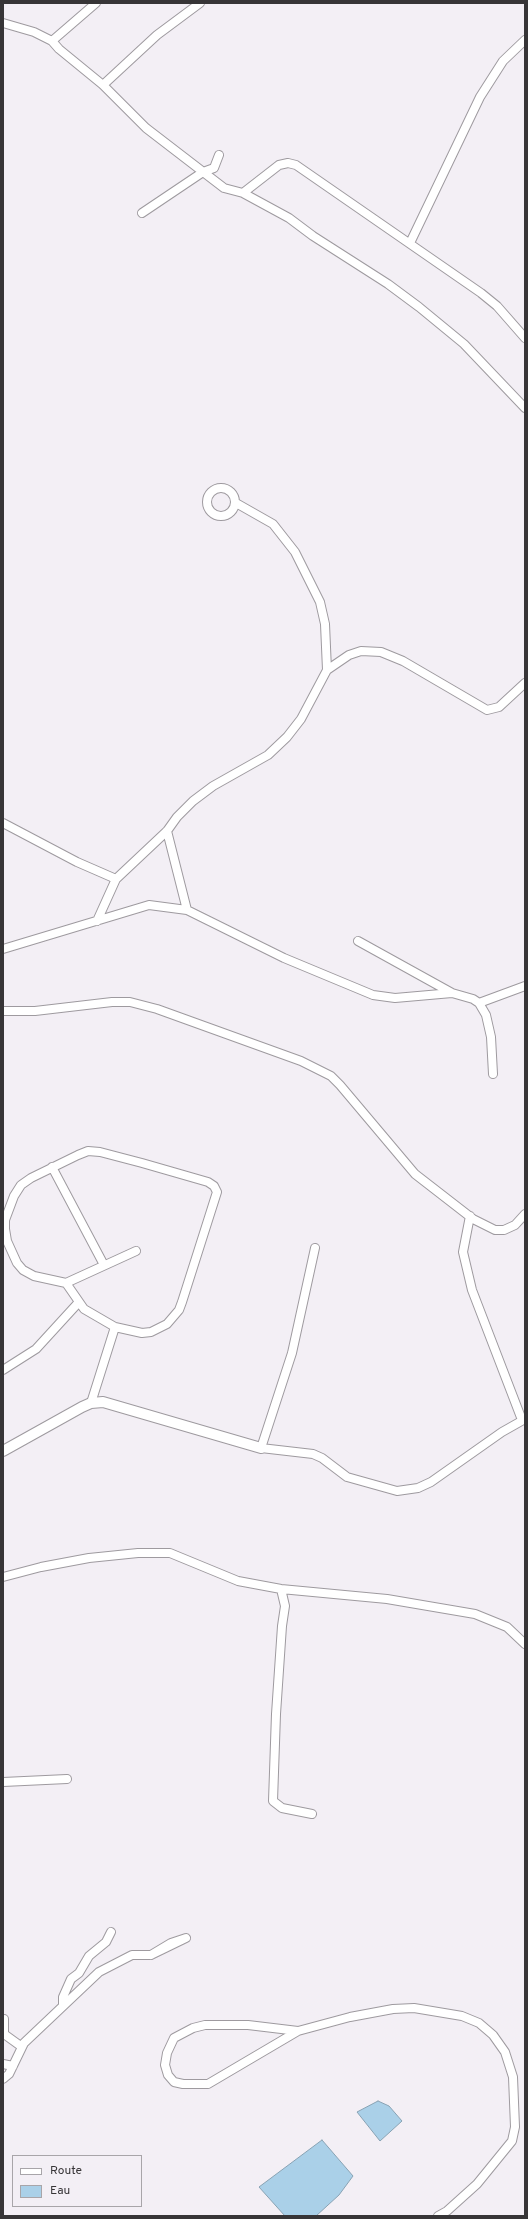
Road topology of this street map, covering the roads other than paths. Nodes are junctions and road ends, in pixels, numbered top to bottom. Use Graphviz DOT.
graph roads {
  1 [pos="96,3"];
  2 [pos="200,3"];
  3 [pos="3,23"];
  4 [pos="525,40"];
  5 [pos="52,41"];
  6 [pos="103,85"];
  7 [pos="219,155"];
  8 [pos="203,172"];
  9 [pos="243,193"];
  10 [pos="142,213"];
  11 [pos="410,243"];
  12 [pos="525,338"];
  13 [pos="525,408"];
  14 [pos="236,503"];
  15 [pos="327,670"];
  16 [pos="525,683"];
  17 [pos="3,823"];
  18 [pos="167,831"];
  19 [pos="116,879"];
  20 [pos="187,910"];
  21 [pos="97,921"];
  22 [pos="358,941"];
  23 [pos="3,949"];
  24 [pos="525,986"];
  25 [pos="452,993"];
  26 [pos="479,1003"];
  27 [pos="3,1011"];
  28 [pos="493,1074"];
  29 [pos="52,1167"];
  30 [pos="525,1214"];
  31 [pos="470,1216"];
  32 [pos="315,1248"];
  33 [pos="136,1251"];
  34 [pos="104,1265"];
  35 [pos="66,1283"];
  36 [pos="78,1302"];
  37 [pos="115,1327"];
  38 [pos="3,1370"];
  39 [pos="91,1403"];
  40 [pos="524,1420"];
  41 [pos="261,1448"];
  42 [pos="3,1451"];
  43 [pos="3,1577"];
  44 [pos="280,1589"];
  45 [pos="525,1644"];
  46 [pos="67,1779"];
  47 [pos="3,1782"];
  48 [pos="312,1814"];
  49 [pos="111,1932"];
  50 [pos="150,1955"];
  51 [pos="63,2006"];
  52 [pos="4,2019"];
  53 [pos="298,2031"];
  54 [pos="22,2047"];
  55 [pos="3,2064"];
  56 [pos="13,2066"];
  57 [pos="3,2079"];
  58 [pos="438,2216"];
  1 -- 5 [label="street"];
  2 -- 6 [label="street"];
  3 -- 5 [label="street"];
  4 -- 11 [label="street"];
  5 -- 6 [label="street"];
  6 -- 8 [label="street"];
  7 -- 8 [label="street"];
  8 -- 9 [label="street"];
  8 -- 10 [label="street"];
  9 -- 11 [label="street"];
  9 -- 13 [label="street"];
  11 -- 12 [label="street"];
  14 -- 15 [label="street"];
  15 -- 16 [label="street"];
  15 -- 18 [label="street"];
  17 -- 19 [label="street"];
  18 -- 19 [label="street"];
  18 -- 20 [label="street"];
  19 -- 21 [label="street"];
  20 -- 21 [label="street"];
  20 -- 25 [label="street"];
  21 -- 23 [label="street"];
  22 -- 25 [label="street"];
  24 -- 26 [label="street"];
  25 -- 26 [label="street"];
  26 -- 28 [label="street"];
  27 -- 31 [label="street"];
  29 -- 34 [label="street"];
  29 -- 35 [label="street"];
  29 -- 37 [label="street"];
  30 -- 31 [label="street"];
  31 -- 40 [label="street"];
  32 -- 41 [label="street"];
  33 -- 34 [label="street"];
  34 -- 35 [label="street"];
  35 -- 36 [label="street"];
  36 -- 37 [label="street"];
  36 -- 38 [label="street"];
  37 -- 39 [label="street"];
  39 -- 41 [label="street"];
  39 -- 42 [label="street"];
  40 -- 41 [label="street"];
  43 -- 44 [label="street"];
  44 -- 45 [label="street"];
  44 -- 48 [label="street"];
  46 -- 47 [label="street"];
  49 -- 51 [label="street"];
  50 -- 51 [label="street"];
  51 -- 54 [label="street"];
  52 -- 54 [label="street"];
  53 -- 53 [label="street"];
  53 -- 58 [label="street"];
  54 -- 56 [label="street"];
  55 -- 56 [label="street"];
  56 -- 57 [label="street"];
}
